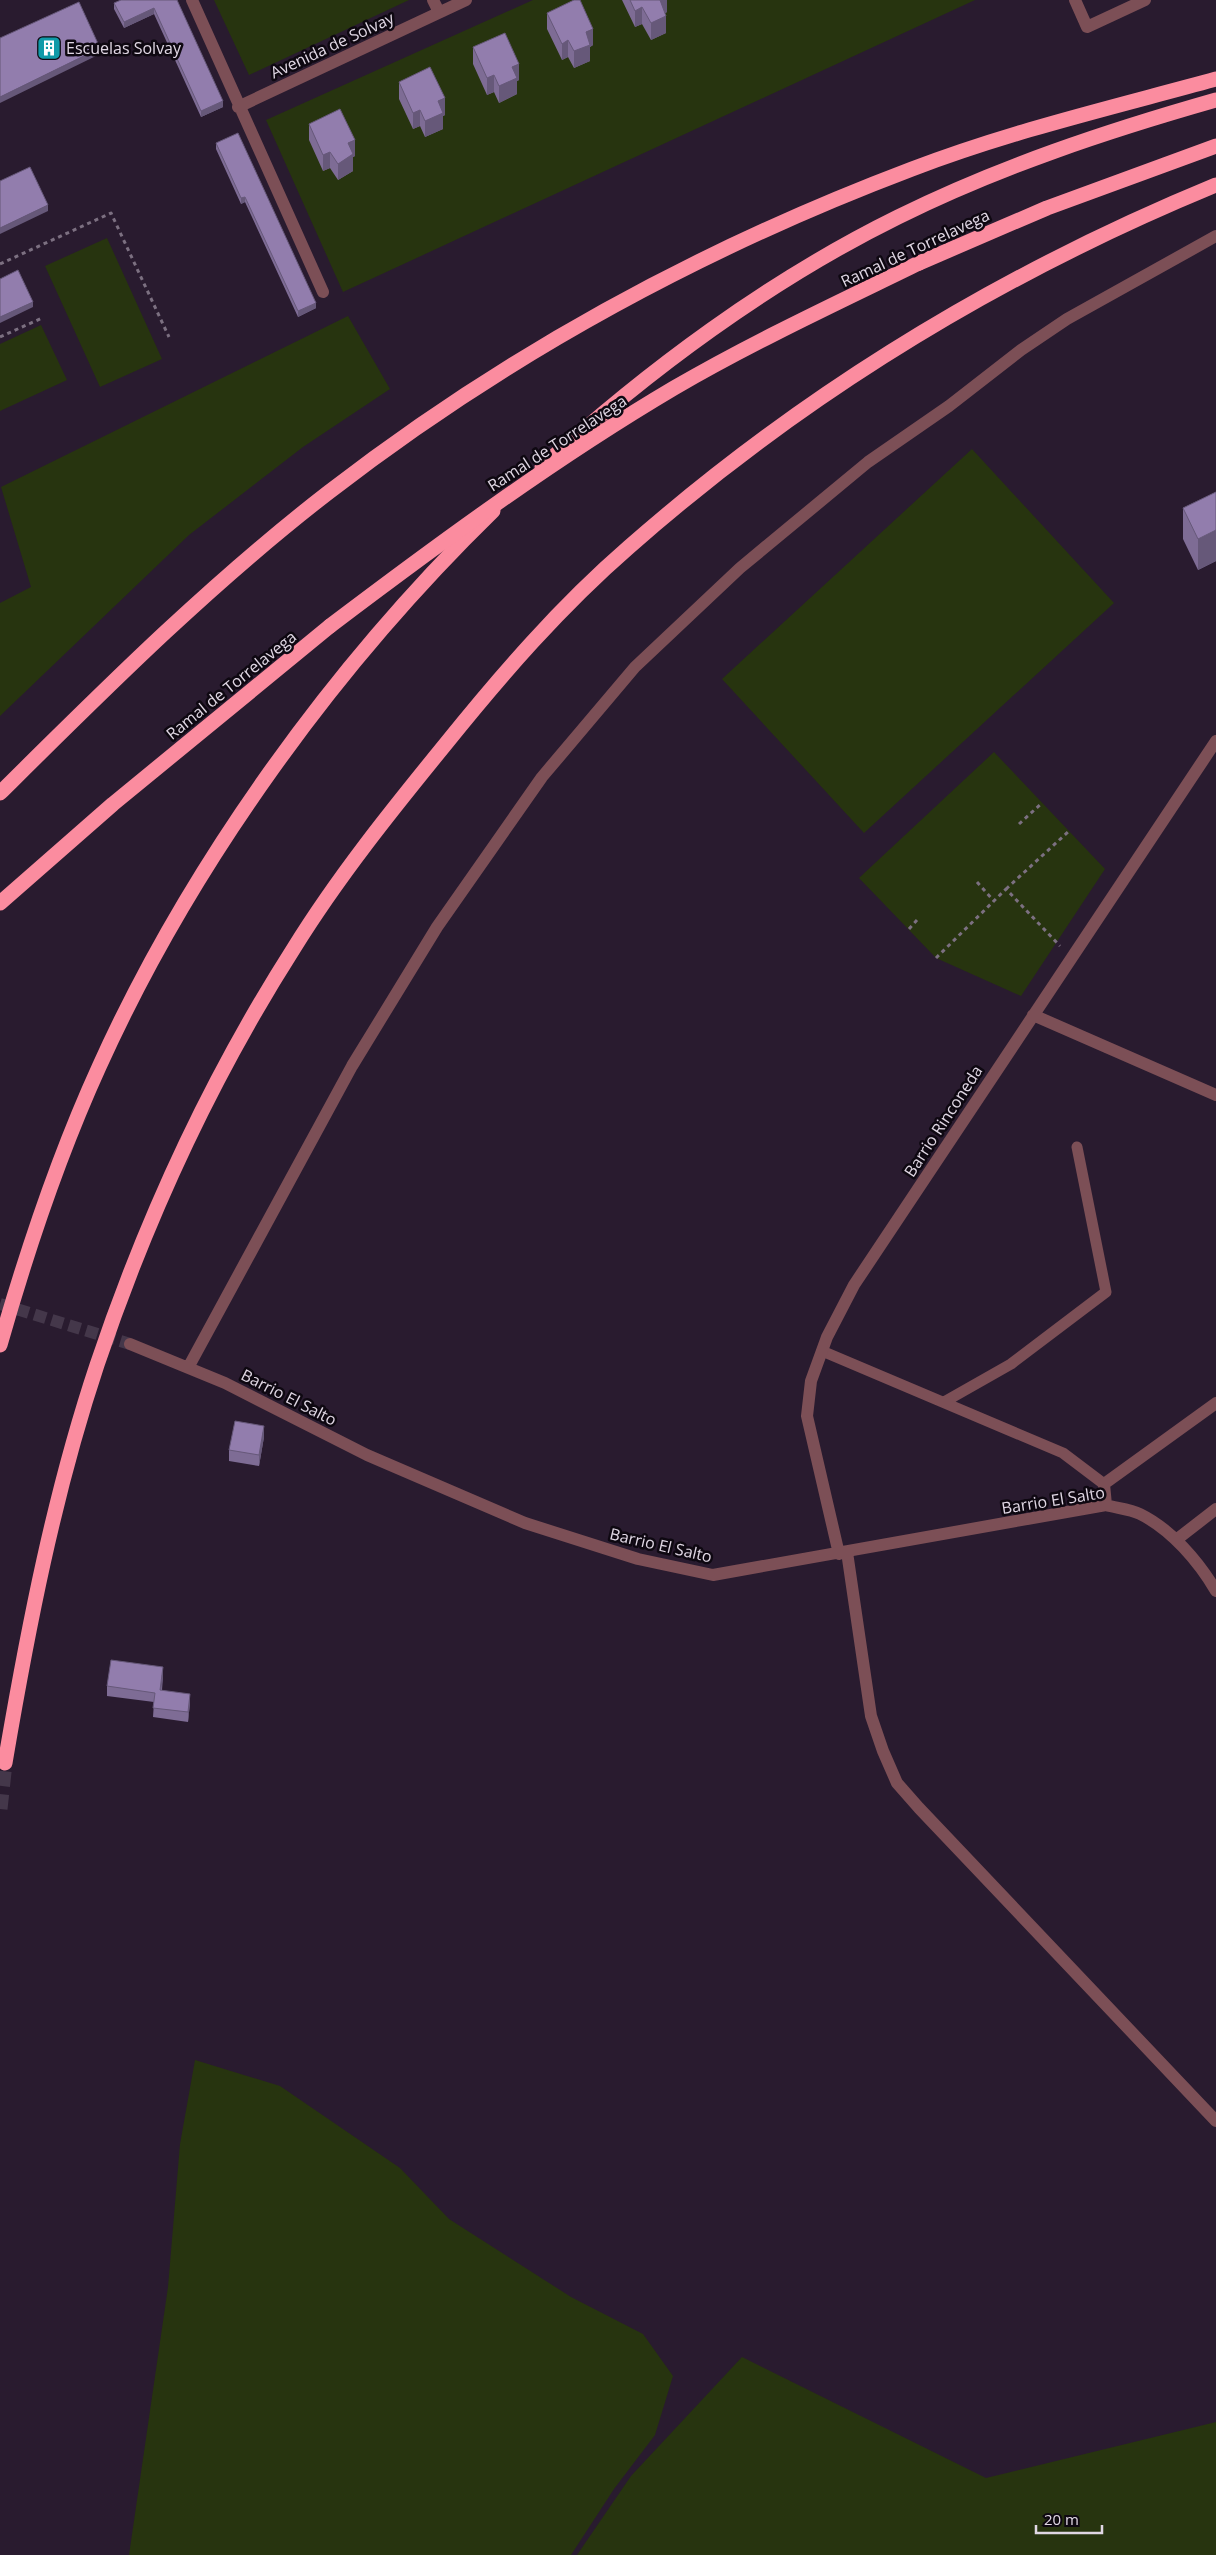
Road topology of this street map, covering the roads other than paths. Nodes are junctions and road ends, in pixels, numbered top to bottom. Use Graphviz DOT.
graph roads {
  1 [pos="192,0"];
  2 [pos="434,0"];
  3 [pos="466,0"];
  4 [pos="1075,0"];
  5 [pos="1145,0"];
  6 [pos="439,12"];
  7 [pos="1216,79"];
  8 [pos="1216,100"];
  9 [pos="238,107"];
  10 [pos="1216,146"];
  11 [pos="1216,185"];
  12 [pos="1216,236"];
  13 [pos="323,292"];
  14 [pos="1216,741"];
  15 [pos="0,793"];
  16 [pos="0,903"];
  17 [pos="1033,1015"];
  18 [pos="1216,1095"];
  19 [pos="1077,1147"];
  20 [pos="130,1344"];
  21 [pos="0,1345"];
  22 [pos="822,1351"];
  23 [pos="189,1366"];
  24 [pos="944,1402"];
  25 [pos="1216,1403"];
  26 [pos="1104,1484"];
  27 [pos="1106,1505"];
  28 [pos="1216,1510"];
  29 [pos="1176,1540"];
  30 [pos="843,1553"];
  31 [pos="1216,1591"];
  32 [pos="5,1763"];
  33 [pos="1216,2121"];
  1 -- 9 [label="street"];
  2 -- 6 [label="street"];
  3 -- 6 [label="street, Avenida de Solvay"];
  4 -- 5 [label="street"];
  6 -- 9 [label="street, Avenida de Solvay"];
  7 -- 15 [label="highway"];
  8 -- 21 [label="highway"];
  9 -- 13 [label="street"];
  10 -- 16 [label="highway, Ramal de Torrelavega, bridge"];
  11 -- 32 [label="highway"];
  12 -- 23 [label="street"];
  14 -- 17 [label="street, Barrio Rinconeda"];
  17 -- 18 [label="street"];
  17 -- 22 [label="street, Barrio Rinconeda"];
  19 -- 24 [label="lane"];
  20 -- 23 [label="street, Barrio El Salto"];
  22 -- 24 [label="lane"];
  22 -- 30 [label="street, Barrio Rinconeda"];
  23 -- 30 [label="street, Barrio El Salto"];
  24 -- 26 [label="lane"];
  25 -- 26 [label="street"];
  26 -- 27 [label="street"];
  27 -- 29 [label="street, Barrio El Salto"];
  27 -- 30 [label="street, Barrio El Salto"];
  28 -- 29 [label="street"];
  29 -- 31 [label="street, Barrio El Salto"];
  30 -- 33 [label="street, Barrio Rinconeda"];
}
